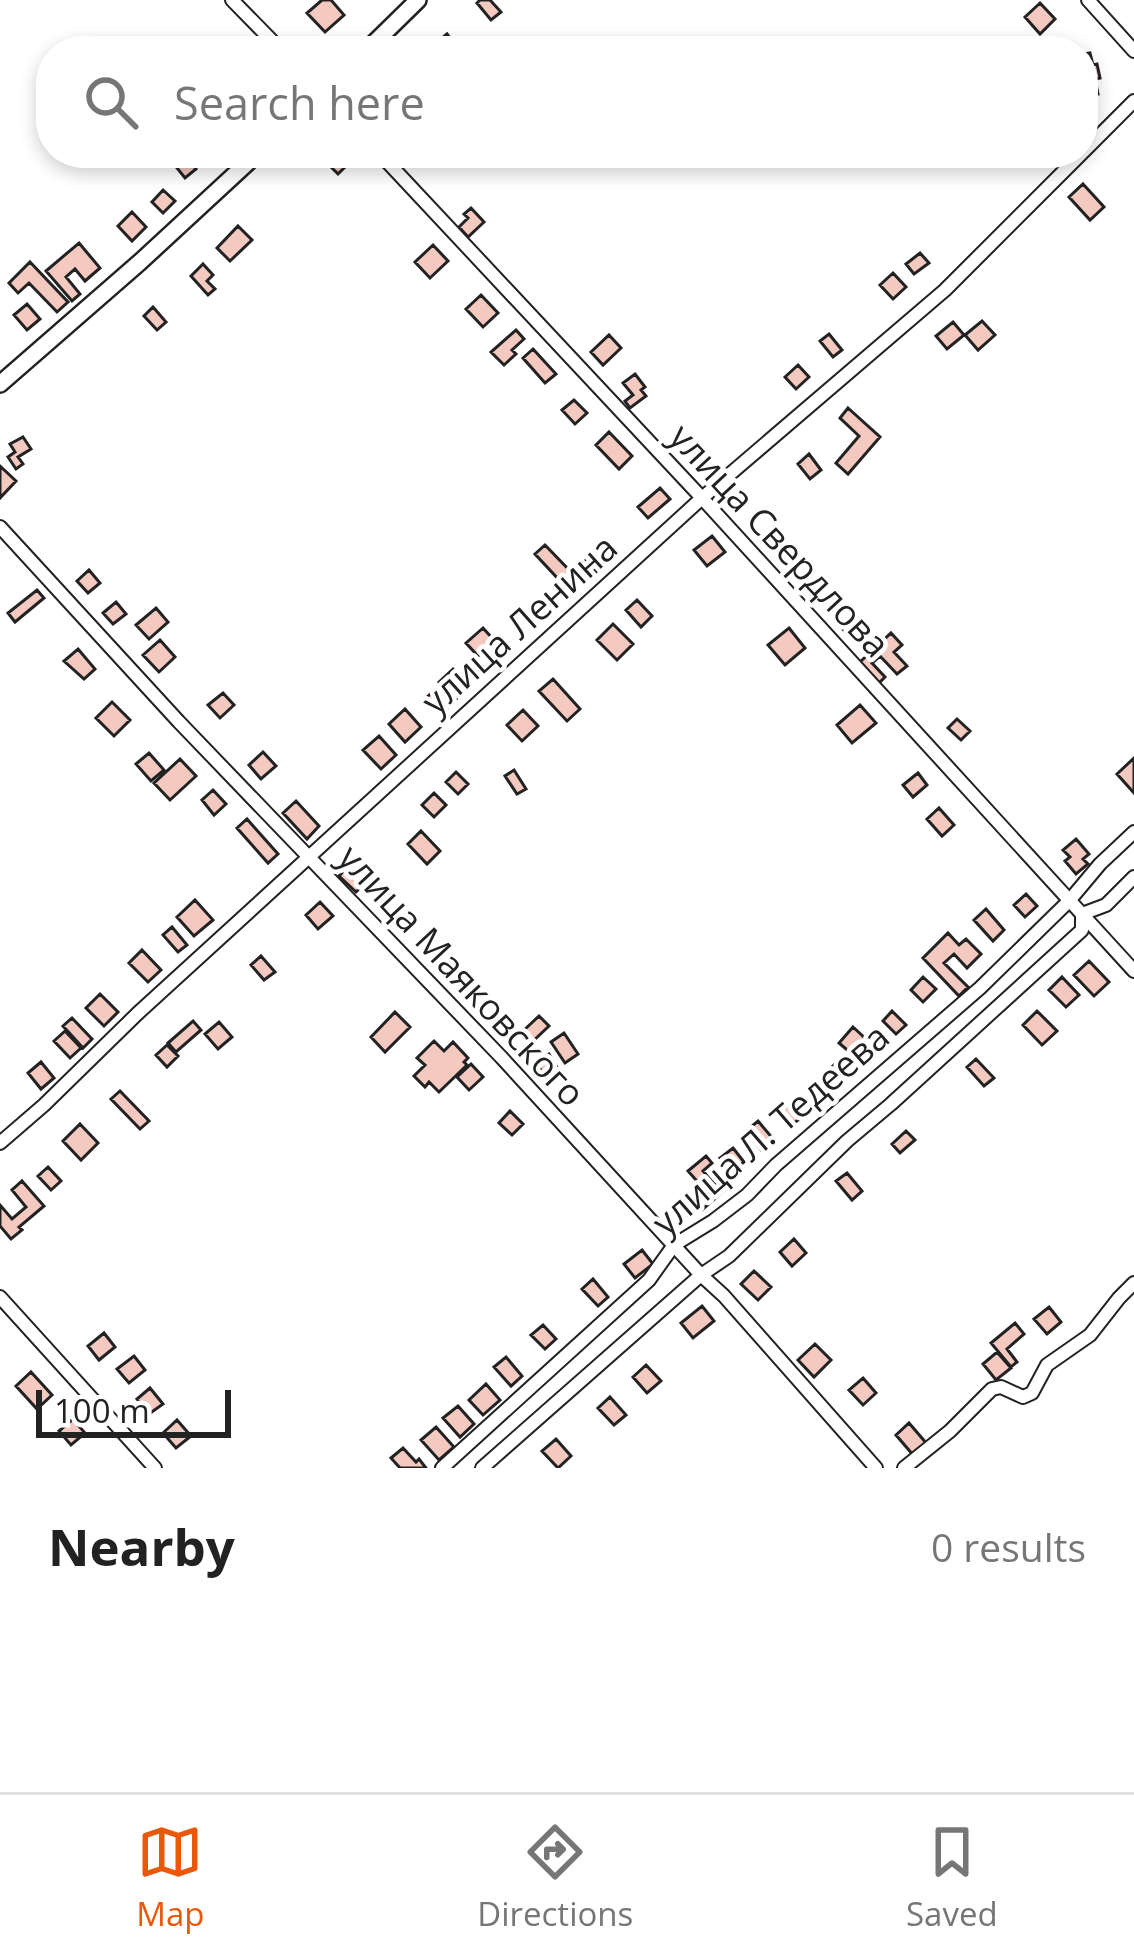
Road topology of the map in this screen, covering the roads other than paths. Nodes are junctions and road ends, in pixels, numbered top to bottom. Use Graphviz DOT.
graph roads {
  1 [pos="232,0"];
  2 [pos="418,0"];
  3 [pos="1088,0"];
  4 [pos="267,36"];
  5 [pos="381,36"];
  6 [pos="1134,51"];
  7 [pos="1134,101"];
  8 [pos="1098,136"];
  9 [pos="242,168"];
  10 [pos="393,168"];
  11 [pos="1066,168"];
  12 [pos="0,384"];
  13 [pos="702,498"];
  14 [pos="0,527"];
  15 [pos="1134,832"];
  16 [pos="309,856"];
  17 [pos="1134,877"];
  18 [pos="1069,901"];
  19 [pos="1082,914"];
  20 [pos="1134,971"];
  21 [pos="0,1143"];
  22 [pos="674,1245"];
  23 [pos="701,1275"];
  24 [pos="1134,1283"];
  25 [pos="0,1297"];
  26 [pos="155,1468"];
  27 [pos="442,1468"];
  28 [pos="482,1468"];
  29 [pos="876,1468"];
  30 [pos="904,1468"];
  1 -- 4 [label="street"];
  2 -- 5 [label="street"];
  3 -- 6 [label="street"];
  7 -- 8 [label="street, улица Ленина"];
  9 -- 12 [label="street"];
  10 -- 13 [label="street, улица Свердлова"];
  11 -- 13 [label="street, улица Ленина"];
  13 -- 16 [label="street, улица Ленина"];
  13 -- 18 [label="street, улица Свердлова"];
  14 -- 16 [label="street, улица Маяковского"];
  15 -- 18 [label="street, улица Л. Тедеева"];
  16 -- 21 [label="street, улица Ленина"];
  16 -- 22 [label="street, улица Маяковского"];
  17 -- 19 [label="street, улица Л. Тедеева"];
  18 -- 19 [label="street, улица Свердлова"];
  18 -- 22 [label="street, улица Л. Тедеева"];
  19 -- 20 [label="street, улица Свердлова"];
  19 -- 23 [label="street, улица Л. Тедеева"];
  22 -- 23 [label="street, улица Маяковского"];
  22 -- 27 [label="street, улица Л. Тедеева"];
  23 -- 28 [label="street, улица Л. Тедеева"];
  23 -- 29 [label="street, улица Маяковского"];
  24 -- 30 [label="street"];
  25 -- 26 [label="street"];
}
